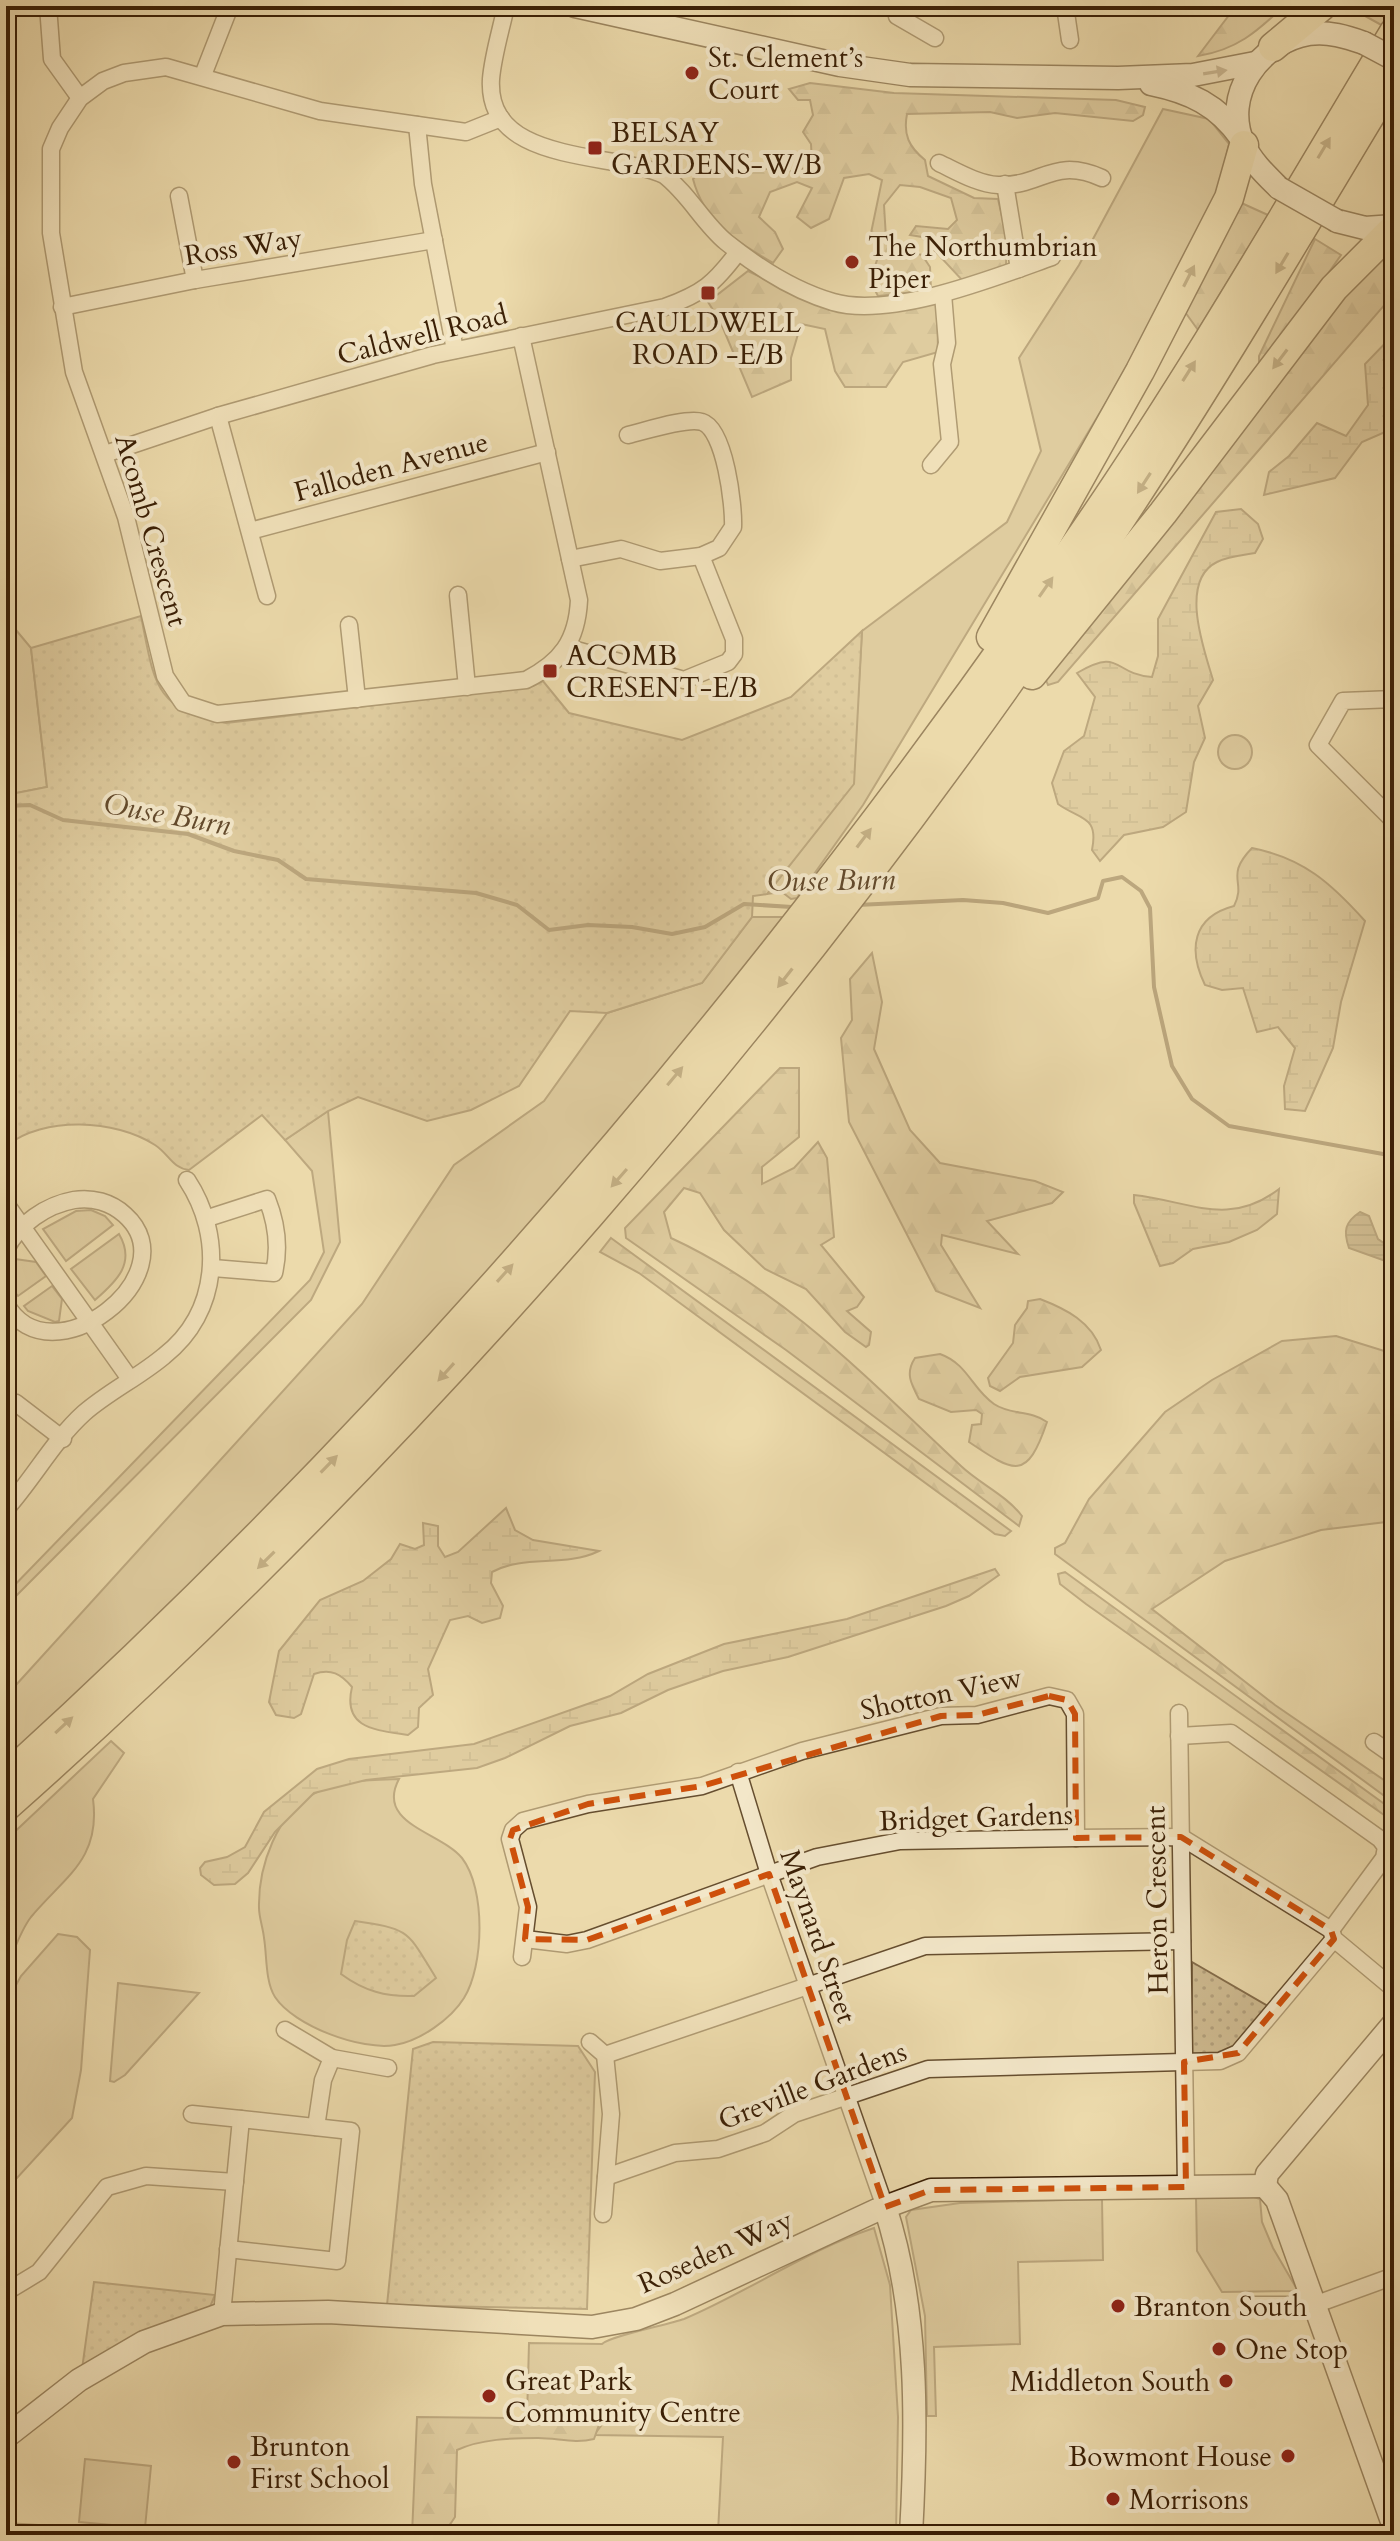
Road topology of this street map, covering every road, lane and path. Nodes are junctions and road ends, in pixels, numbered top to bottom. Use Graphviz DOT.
graph roads {
  1 [pos="48,6"];
  2 [pos="230,6"];
  3 [pos="506,6"];
  4 [pos="575,6"];
  5 [pos="896,6"];
  6 [pos="1065,6"];
  7 [pos="1322,6"];
  8 [pos="1394,32"];
  9 [pos="935,38"];
  10 [pos="1070,40"];
  11 [pos="1264,55"];
  12 [pos="1394,59"];
  13 [pos="203,75"];
  14 [pos="1394,76"];
  15 [pos="1118,78"];
  16 [pos="80,98"];
  17 [pos="501,118"];
  18 [pos="417,125"];
  19 [pos="1242,141"];
  20 [pos="961,153"];
  21 [pos="1102,178"];
  22 [pos="1005,184"];
  23 [pos="179,196"];
  24 [pos="1394,227"];
  25 [pos="434,240"];
  26 [pos="738,252"];
  27 [pos="1052,257"];
  28 [pos="1019,269"];
  29 [pos="195,280"];
  30 [pos="943,294"];
  31 [pos="62,307"];
  32 [pos="521,336"];
  33 [pos="455,350"];
  34 [pos="218,416"];
  35 [pos="649,430"];
  36 [pos="628,435"];
  37 [pos="653,448"];
  38 [pos="547,452"];
  39 [pos="105,454"];
  40 [pos="931,465"];
  41 [pos="250,531"];
  42 [pos="701,556"];
  43 [pos="570,559"];
  44 [pos="458,595"];
  45 [pos="267,596"];
  46 [pos="349,625"];
  47 [pos="569,648"];
  48 [pos="467,687"];
  49 [pos="357,699"];
  50 [pos="1394,699"];
  51 [pos="927,773"];
  52 [pos="1394,821"];
  53 [pos="824,908"];
  54 [pos="187,1180"];
  55 [pos="6,1204"];
  56 [pos="208,1218"];
  57 [pos="22,1226"];
  58 [pos="6,1249"];
  59 [pos="213,1268"];
  60 [pos="7,1308"];
  61 [pos="91,1323"];
  62 [pos="130,1379"];
  63 [pos="6,1410"];
  64 [pos="63,1439"];
  65 [pos="6,1509"];
  66 [pos="1179,1713"];
  67 [pos="1179,1736"];
  68 [pos="1374,1742"];
  69 [pos="1394,1756"];
  70 [pos="738,1772"];
  71 [pos="6,1777"];
  72 [pos="6,1807"];
  73 [pos="1181,1837"];
  74 [pos="1076,1838"];
  75 [pos="769,1874"];
  76 [pos="1332,1935"];
  77 [pos="525,1939"];
  78 [pos="1182,1941"];
  79 [pos="522,1957"];
  80 [pos="808,1986"];
  81 [pos="1394,1989"];
  82 [pos="1394,2023"];
  83 [pos="285,2030"];
  84 [pos="590,2042"];
  85 [pos="605,2055"];
  86 [pos="332,2058"];
  87 [pos="1184,2062"];
  88 [pos="388,2068"];
  89 [pos="846,2097"];
  90 [pos="192,2114"];
  91 [pos="241,2119"];
  92 [pos="316,2127"];
  93 [pos="606,2177"];
  94 [pos="235,2182"];
  95 [pos="1265,2186"];
  96 [pos="1186,2187"];
  97 [pos="885,2207"];
  98 [pos="603,2214"];
  99 [pos="228,2249"];
  100 [pos="1394,2276"];
  101 [pos="6,2292"];
  102 [pos="1248,2305"];
  103 [pos="1314,2305"];
  104 [pos="222,2314"];
  105 [pos="6,2437"];
  106 [pos="1394,2527"];
  107 [pos="911,2535"];
  1 -- 16 [label="street"];
  2 -- 13 [label="street"];
  3 -- 17 [label="street"];
  4 -- 15 [label="street"];
  5 -- 9 [label="street"];
  6 -- 10 [label="street"];
  7 -- 11 [label="highway"];
  51 -- 8 [label="highway, one-way"];
  11 -- 12 [label="street, bridge"];
  15 -- 11 [label="street, one-way"];
  11 -- 19 [label="street"];
  13 -- 16 [label="street, Acomb Crescent"];
  13 -- 18 [label="street, Acomb Crescent"];
  14 -- 51 [label="highway, one-way"];
  15 -- 19 [label="street"];
  16 -- 31 [label="street, Acomb Crescent"];
  17 -- 18 [label="street, Acomb Crescent"];
  17 -- 26 [label="street"];
  18 -- 25 [label="street"];
  19 -- 24 [label="street, bridge"];
  51 -- 19 [label="highway, one-way"];
  20 -- 22 [label="street"];
  21 -- 22 [label="street"];
  22 -- 28 [label="street"];
  23 -- 29 [label="street"];
  24 -- 51 [label="highway, one-way"];
  25 -- 29 [label="street, Ross Way"];
  25 -- 33 [label="street"];
  26 -- 30 [label="street"];
  26 -- 32 [label="street, Caldwell Road"];
  27 -- 28 [label="street"];
  28 -- 30 [label="street"];
  29 -- 31 [label="street, Ross Way"];
  30 -- 40 [label="street"];
  31 -- 39 [label="street, Acomb Crescent"];
  32 -- 33 [label="street, Caldwell Road"];
  32 -- 38 [label="street"];
  33 -- 34 [label="street, Caldwell Road"];
  34 -- 39 [label="street, Caldwell Road"];
  34 -- 41 [label="street"];
  35 -- 36 [label="street"];
  35 -- 37 [label="street"];
  35 -- 42 [label="street"];
  38 -- 41 [label="street, Falloden Avenue"];
  38 -- 43 [label="street"];
  39 -- 49 [label="street, Acomb Crescent"];
  41 -- 45 [label="street"];
  42 -- 43 [label="street"];
  42 -- 47 [label="street"];
  43 -- 47 [label="street"];
  44 -- 48 [label="street"];
  46 -- 49 [label="street"];
  47 -- 48 [label="street, Acomb Crescent"];
  48 -- 49 [label="street, Acomb Crescent"];
  50 -- 52 [label="street"];
  51 -- 53 [label="highway"];
  71 -- 53 [label="highway, one-way"];
  53 -- 72 [label="highway, one-way"];
  54 -- 56 [label="street"];
  55 -- 57 [label="street"];
  56 -- 59 [label="street"];
  56 -- 59 [label="street"];
  57 -- 58 [label="street"];
  57 -- 61 [label="street"];
  57 -- 61 [label="street"];
  59 -- 62 [label="street"];
  60 -- 61 [label="street"];
  61 -- 62 [label="street"];
  62 -- 64 [label="street"];
  63 -- 64 [label="street"];
  64 -- 65 [label="street"];
  66 -- 67 [label="street, Heron Crescent"];
  67 -- 73 [label="street, Heron Crescent"];
  67 -- 76 [label="street"];
  68 -- 69 [label="street"];
  70 -- 74 [label="street, Shotton View"];
  70 -- 75 [label="street, Maynard Street"];
  70 -- 77 [label="street"];
  73 -- 74 [label="street, Bridget Gardens"];
  73 -- 76 [label="street"];
  73 -- 78 [label="street, Heron Crescent"];
  74 -- 75 [label="street, Bridget Gardens"];
  75 -- 77 [label="street, Bridget Gardens"];
  75 -- 80 [label="street, Maynard Street"];
  76 -- 81 [label="street"];
  76 -- 87 [label="street"];
  77 -- 79 [label="street"];
  78 -- 80 [label="street"];
  78 -- 87 [label="street, Heron Crescent"];
  80 -- 85 [label="street"];
  80 -- 89 [label="street, Maynard Street"];
  82 -- 95 [label="street"];
  83 -- 86 [label="street"];
  84 -- 85 [label="street"];
  85 -- 93 [label="street"];
  86 -- 88 [label="street"];
  86 -- 92 [label="street"];
  87 -- 89 [label="street, Greville Gardens"];
  87 -- 96 [label="street, Heron Crescent"];
  89 -- 93 [label="street, Greville Gardens"];
  89 -- 97 [label="street, Maynard Street"];
  90 -- 91 [label="street"];
  91 -- 92 [label="street"];
  91 -- 94 [label="street"];
  92 -- 99 [label="street"];
  93 -- 98 [label="street"];
  94 -- 99 [label="street"];
  94 -- 101 [label="street"];
  95 -- 96 [label="street, Roseden Way"];
  95 -- 103 [label="street"];
  96 -- 97 [label="street, Roseden Way"];
  97 -- 104 [label="street, Roseden Way"];
  97 -- 107 [label="street"];
  99 -- 104 [label="street"];
  100 -- 103 [label="street"];
  102 -- 103 [label="street"];
  103 -- 106 [label="street"];
  104 -- 105 [label="street, Roseden Way"];
}
